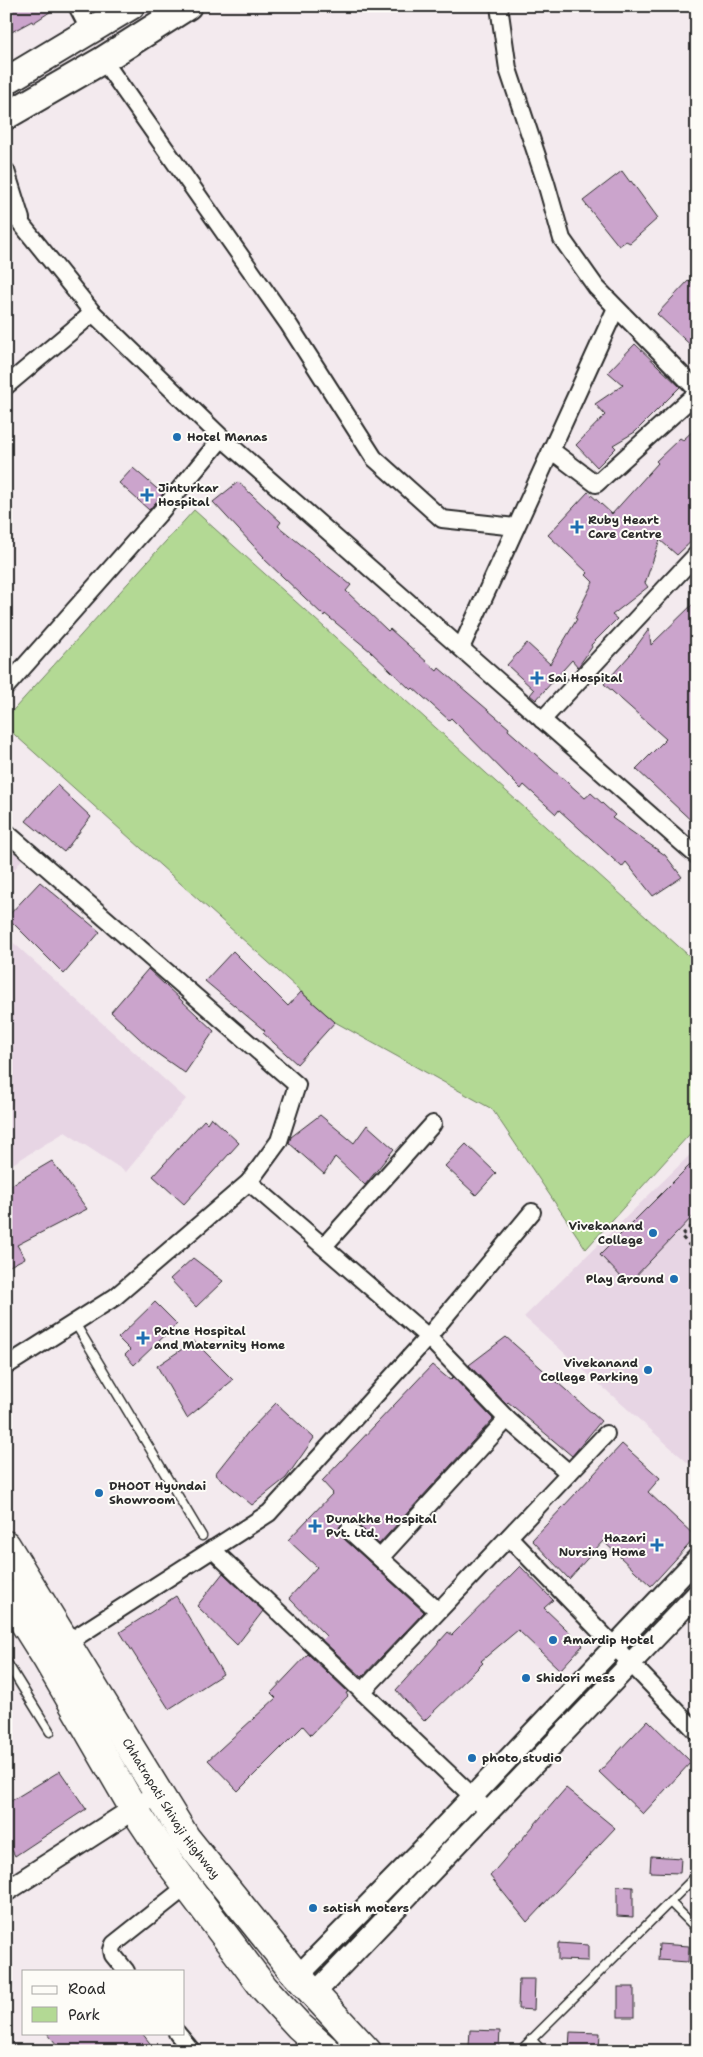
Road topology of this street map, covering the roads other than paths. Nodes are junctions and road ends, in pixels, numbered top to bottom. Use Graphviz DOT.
graph roads {
  1 [pos="77,6"];
  2 [pos="131,6"];
  3 [pos="188,6"];
  4 [pos="499,6"];
  5 [pos="90,31"];
  6 [pos="103,60"];
  7 [pos="6,81"];
  8 [pos="6,116"];
  9 [pos="6,171"];
  10 [pos="6,205"];
  11 [pos="22,223"];
  12 [pos="616,308"];
  13 [pos="93,313"];
  14 [pos="694,383"];
  15 [pos="6,386"];
  16 [pos="222,438"];
  17 [pos="551,450"];
  18 [pos="516,527"];
  19 [pos="697,554"];
  20 [pos="461,648"];
  21 [pos="6,687"];
  22 [pos="542,720"];
  23 [pos="6,832"];
  24 [pos="695,852"];
  25 [pos="433,1124"];
  26 [pos="249,1182"];
  27 [pos="532,1212"];
  28 [pos="324,1246"];
  29 [pos="74,1322"];
  30 [pos="428,1337"];
  31 [pos="6,1366"];
  32 [pos="507,1419"];
  33 [pos="606,1434"];
  34 [pos="569,1473"];
  35 [pos="349,1530"];
  36 [pos="509,1537"];
  37 [pos="207,1543"];
  38 [pos="6,1545"];
  39 [pos="380,1558"];
  40 [pos="697,1559"];
  41 [pos="6,1594"];
  42 [pos="697,1594"];
  43 [pos="438,1611"];
  44 [pos="67,1643"];
  45 [pos="614,1646"];
  46 [pos="6,1661"];
  47 [pos="629,1662"];
  48 [pos="362,1692"];
  49 [pos="50,1732"];
  50 [pos="697,1732"];
  51 [pos="158,1793"];
  52 [pos="472,1796"];
  53 [pos="134,1809"];
  54 [pos="488,1811"];
  55 [pos="697,1875"];
  56 [pos="187,1886"];
  57 [pos="6,1891"];
  58 [pos="670,1902"];
  59 [pos="697,1929"];
  60 [pos="125,1970"];
  61 [pos="306,1985"];
  62 [pos="178,2034"];
  63 [pos="531,2039"];
  64 [pos="192,2051"];
  65 [pos="327,2051"];
  66 [pos="367,2051"];
  67 [pos="520,2051"];
  68 [pos="542,2051"];
  1 -- 5 [label="street"];
  2 -- 5 [label="main road"];
  3 -- 6 [label="main road"];
  4 -- 12 [label="street"];
  5 -- 7 [label="main road"];
  6 -- 8 [label="main road"];
  6 -- 18 [label="street"];
  9 -- 11 [label="street"];
  10 -- 11 [label="street"];
  11 -- 13 [label="street"];
  12 -- 14 [label="street"];
  12 -- 17 [label="street"];
  13 -- 15 [label="street"];
  13 -- 16 [label="street"];
  14 -- 17 [label="street"];
  16 -- 20 [label="street"];
  16 -- 21 [label="street"];
  17 -- 18 [label="street"];
  18 -- 20 [label="street"];
  19 -- 22 [label="street"];
  20 -- 22 [label="street"];
  22 -- 24 [label="street"];
  23 -- 26 [label="street"];
  25 -- 28 [label="street"];
  26 -- 28 [label="street"];
  26 -- 29 [label="street"];
  27 -- 30 [label="street"];
  28 -- 30 [label="street"];
  29 -- 31 [label="street"];
  29 -- 37 [label="lane"];
  30 -- 32 [label="street"];
  30 -- 37 [label="street"];
  32 -- 34 [label="street"];
  32 -- 39 [label="street"];
  33 -- 34 [label="street"];
  34 -- 36 [label="street"];
  35 -- 39 [label="street"];
  36 -- 43 [label="street"];
  36 -- 45 [label="street"];
  37 -- 44 [label="street"];
  37 -- 48 [label="street"];
  38 -- 44 [label="highway, Chhatrapati Shivaji Highway"];
  39 -- 43 [label="street"];
  40 -- 45 [label="street"];
  41 -- 53 [label="highway"];
  42 -- 47 [label="street"];
  43 -- 48 [label="street"];
  44 -- 51 [label="highway, Chhatrapati Shivaji Highway"];
  45 -- 47 [label="street"];
  45 -- 52 [label="street"];
  46 -- 49 [label="lane"];
  47 -- 50 [label="street"];
  47 -- 54 [label="street"];
  48 -- 52 [label="street"];
  51 -- 53 [label="street"];
  51 -- 61 [label="highway, Chhatrapati Shivaji Highway"];
  52 -- 54 [label="street"];
  52 -- 61 [label="street"];
  53 -- 56 [label="highway"];
  53 -- 57 [label="street"];
  54 -- 61 [label="street"];
  55 -- 58 [label="lane"];
  56 -- 60 [label="street"];
  56 -- 65 [label="highway"];
  58 -- 59 [label="lane"];
  58 -- 63 [label="lane"];
  61 -- 66 [label="highway, Chhatrapati Shivaji Highway"];
  62 -- 64 [label="street"];
  63 -- 67 [label="lane"];
  63 -- 68 [label="lane"];
}
